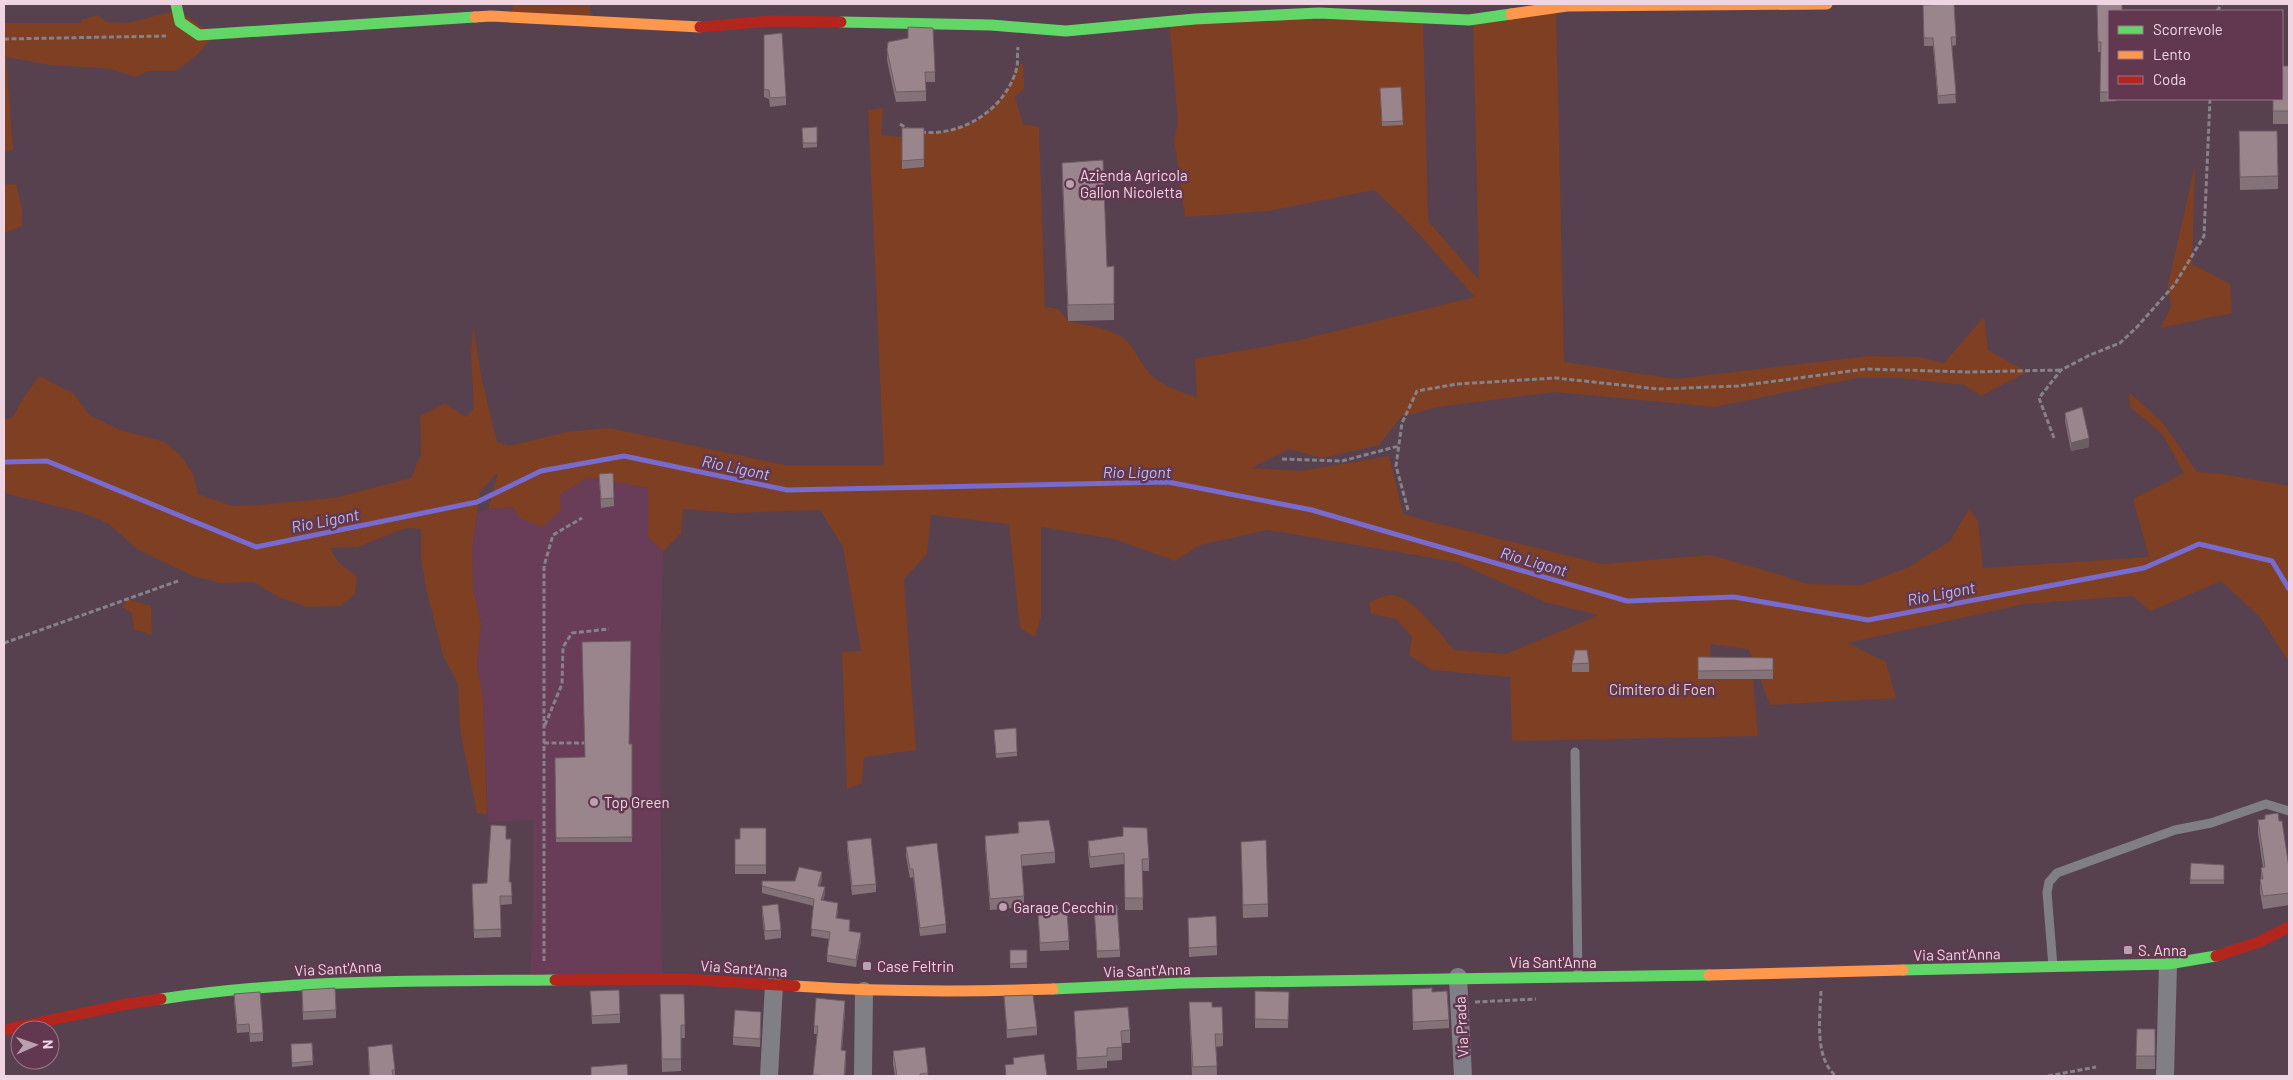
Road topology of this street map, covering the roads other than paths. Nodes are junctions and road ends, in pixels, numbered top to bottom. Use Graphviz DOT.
graph roads {
  1 [pos="176,4"];
  2 [pos="1827,4"];
  3 [pos="1575,752"];
  4 [pos="2289,811"];
  5 [pos="2289,927"];
  6 [pos="2168,964"];
  7 [pos="2053,967"];
  8 [pos="1458,977"];
  9 [pos="1578,977"];
  10 [pos="774,985"];
  11 [pos="864,991"];
  12 [pos="4,1030"];
  13 [pos="769,1076"];
  14 [pos="863,1076"];
  15 [pos="1463,1076"];
  16 [pos="2165,1076"];
  1 -- 2 [label="main road"];
  3 -- 9 [label="lane"];
  4 -- 7 [label="lane"];
  5 -- 6 [label="main road, Via Sant'Anna"];
  6 -- 7 [label="main road, Via Sant'Anna"];
  6 -- 16 [label="street"];
  7 -- 9 [label="main road, Via Sant'Anna"];
  8 -- 9 [label="main road, Via Sant'Anna"];
  8 -- 11 [label="main road, Via Sant'Anna"];
  8 -- 15 [label="street, Via Prada"];
  10 -- 11 [label="main road, Via Sant'Anna"];
  10 -- 12 [label="main road, Via Sant'Anna"];
  10 -- 13 [label="street"];
  11 -- 14 [label="street"];
}
